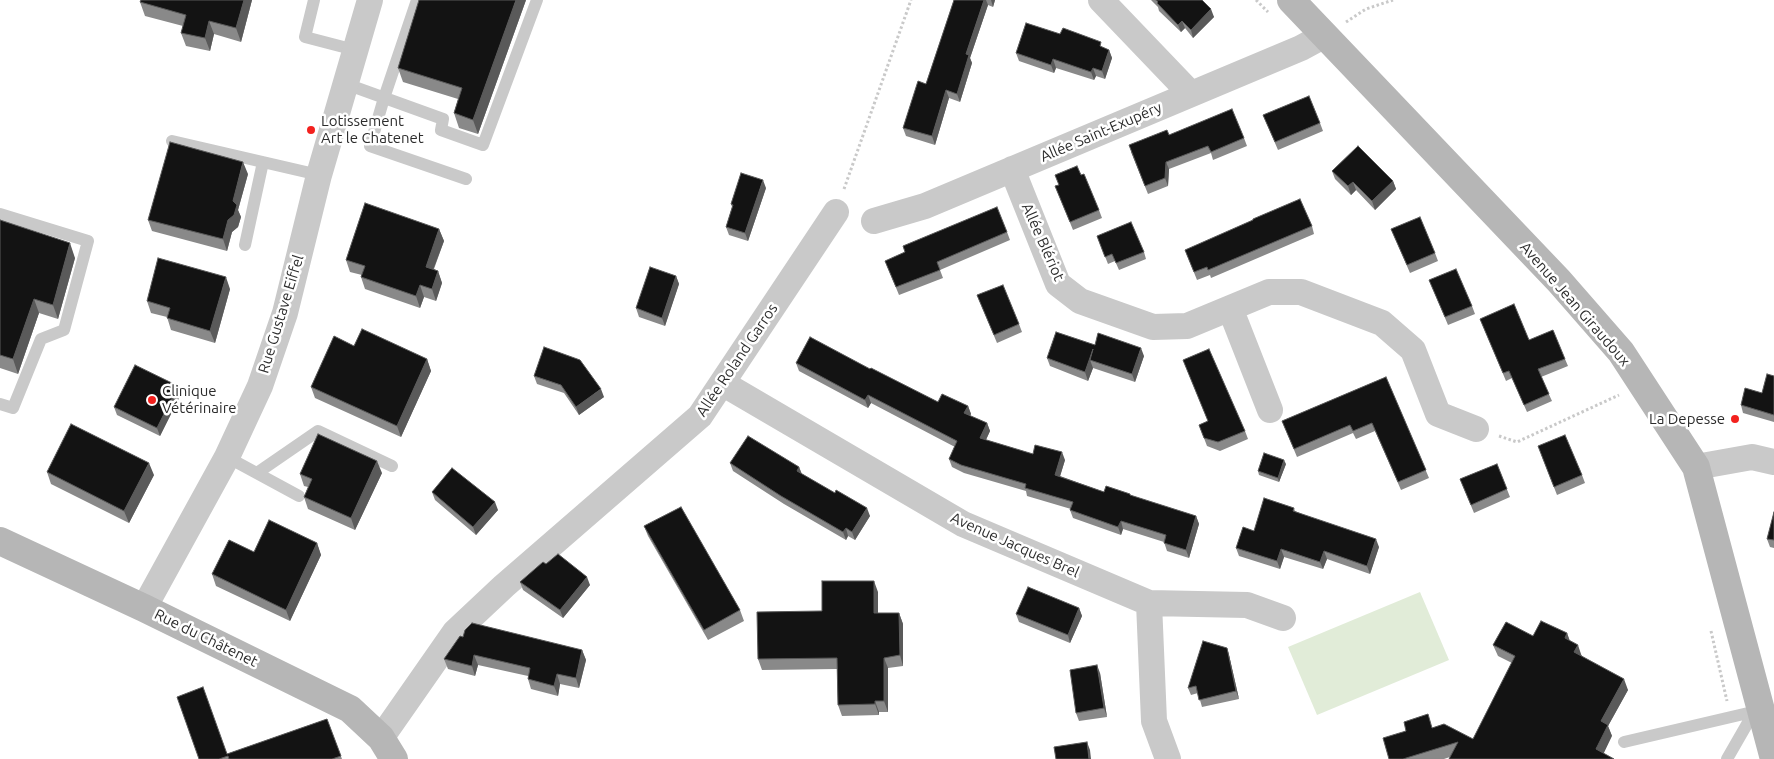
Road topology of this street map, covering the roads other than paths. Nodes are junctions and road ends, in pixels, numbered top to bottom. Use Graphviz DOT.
graph roads {
  1 [pos="314,0"];
  2 [pos="370,0"];
  3 [pos="417,0"];
  4 [pos="537,0"];
  5 [pos="1101,0"];
  6 [pos="1280,7"];
  7 [pos="1325,35"];
  8 [pos="355,50"];
  9 [pos="346,84"];
  10 [pos="1191,94"];
  11 [pos="384,98"];
  12 [pos="172,141"];
  13 [pos="263,162"];
  14 [pos="1012,169"];
  15 [pos="320,175"];
  16 [pos="466,179"];
  17 [pos="836,212"];
  18 [pos="0,214"];
  19 [pos="874,221"];
  20 [pos="245,245"];
  21 [pos="1230,308"];
  22 [pos="722,383"];
  23 [pos="0,404"];
  24 [pos="1270,410"];
  25 [pos="1476,429"];
  26 [pos="228,457"];
  27 [pos="1774,462"];
  28 [pos="392,466"];
  29 [pos="1696,467"];
  30 [pos="257,473"];
  31 [pos="299,496"];
  32 [pos="0,542"];
  33 [pos="1149,603"];
  34 [pos="144,608"];
  35 [pos="1283,618"];
  36 [pos="1758,711"];
  37 [pos="1624,742"];
  38 [pos="388,748"];
  39 [pos="1168,759"];
  40 [pos="1727,759"];
  41 [pos="1774,759"];
  1 -- 8 [label="lane"];
  2 -- 8 [label="street, Rue Gustave Eiffel"];
  3 -- 11 [label="lane"];
  4 -- 11 [label="lane"];
  5 -- 10 [label="street"];
  6 -- 7 [label="street, Avenue Jean Giraudoux"];
  7 -- 10 [label="street, Allée Saint-Exupéry"];
  7 -- 29 [label="street, Avenue Jean Giraudoux"];
  8 -- 9 [label="street, Rue Gustave Eiffel"];
  9 -- 11 [label="lane"];
  9 -- 15 [label="street, Rue Gustave Eiffel"];
  10 -- 14 [label="street, Allée Saint-Exupéry"];
  11 -- 16 [label="lane"];
  12 -- 13 [label="lane"];
  13 -- 15 [label="lane"];
  13 -- 20 [label="lane"];
  14 -- 19 [label="street, Allée Saint-Exupéry"];
  14 -- 21 [label="street, Allée Blériot"];
  15 -- 26 [label="street, Rue Gustave Eiffel"];
  17 -- 22 [label="street, Allée Roland Garros"];
  18 -- 23 [label="lane"];
  21 -- 24 [label="street"];
  21 -- 25 [label="street, Allée Blériot"];
  22 -- 33 [label="street, Avenue Jacques Brel"];
  22 -- 38 [label="street, Allée Roland Garros"];
  26 -- 30 [label="lane"];
  26 -- 34 [label="street, Rue Gustave Eiffel"];
  27 -- 29 [label="street"];
  28 -- 30 [label="lane"];
  29 -- 36 [label="street, Avenue Jean Giraudoux"];
  30 -- 31 [label="lane"];
  32 -- 34 [label="street, Rue du Châtenet"];
  33 -- 35 [label="street"];
  33 -- 39 [label="street"];
  34 -- 38 [label="street, Rue du Châtenet"];
  36 -- 37 [label="lane"];
  36 -- 40 [label="lane"];
  36 -- 41 [label="street, Avenue Jean Giraudoux"];
}
